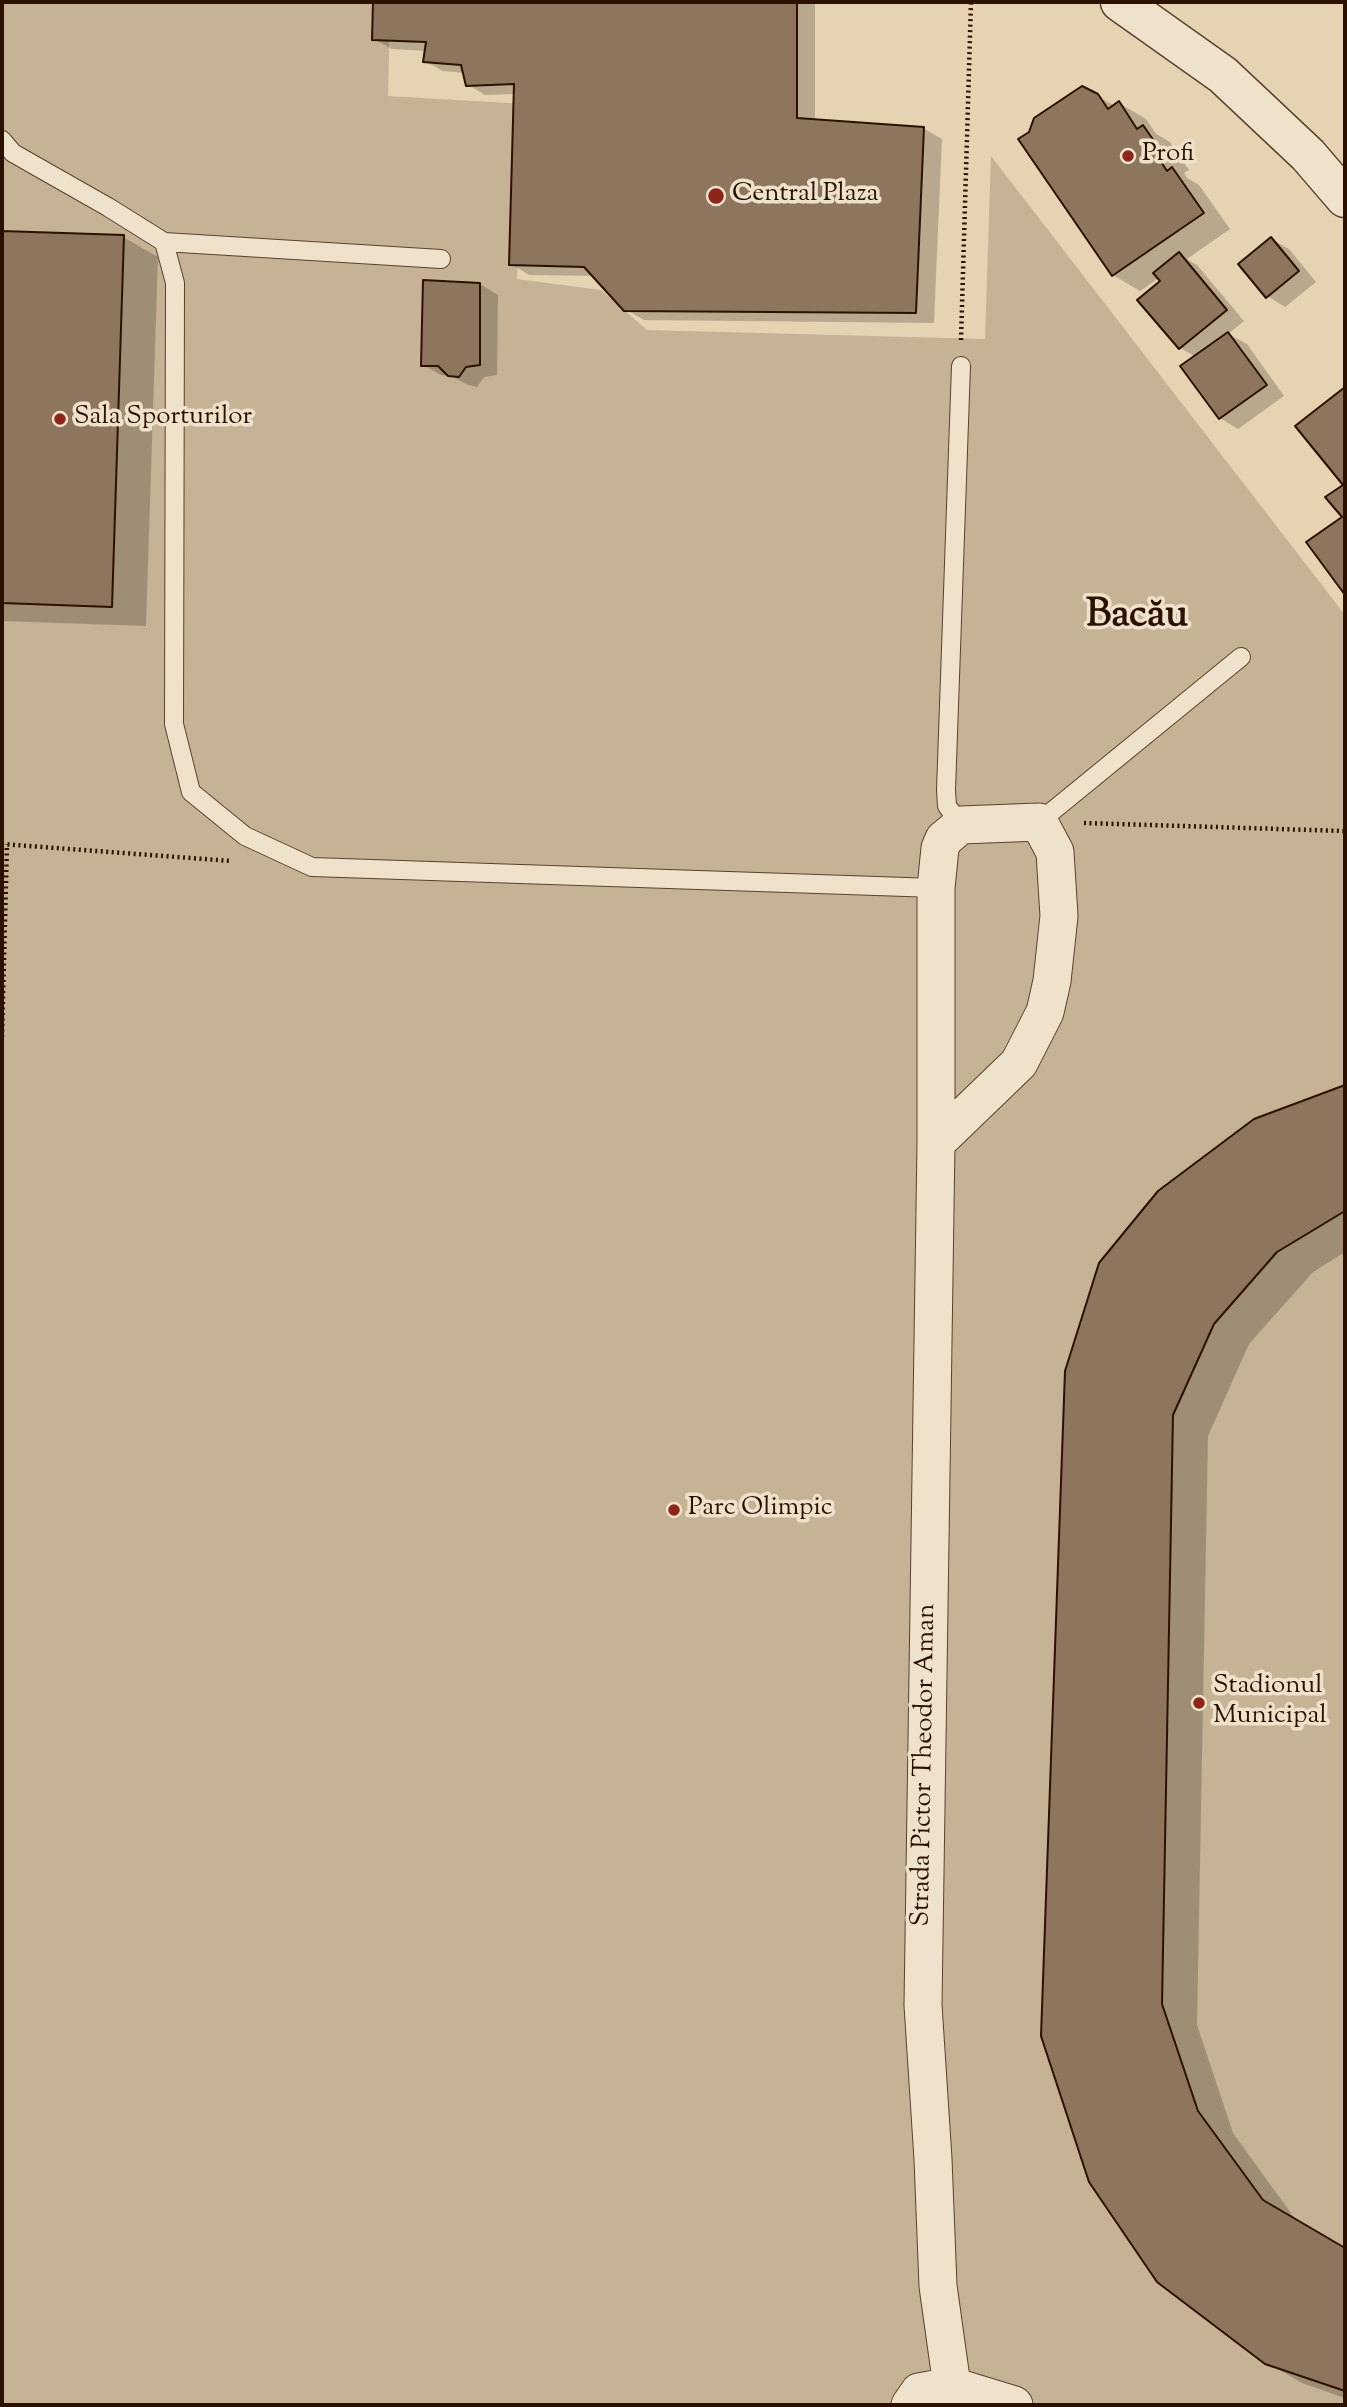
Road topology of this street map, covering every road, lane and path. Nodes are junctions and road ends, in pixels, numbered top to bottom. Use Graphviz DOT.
graph roads {
  1 [pos="971,2"];
  2 [pos="1120,2"];
  3 [pos="2,140"];
  4 [pos="1345,198"];
  5 [pos="163,242"];
  6 [pos="440,259"];
  7 [pos="961,366"];
  8 [pos="1241,657"];
  9 [pos="1039,822"];
  10 [pos="961,825"];
  11 [pos="1345,831"];
  12 [pos="5,844"];
  13 [pos="243,862"];
  14 [pos="936,888"];
  15 [pos="2,1037"];
  16 [pos="936,1143"];
  17 [pos="952,2386"];
  18 [pos="910,2405"];
  19 [pos="1014,2405"];
  1 -- 7 [label="path"];
  2 -- 4 [label="street"];
  3 -- 5 [label="lane"];
  5 -- 6 [label="lane"];
  5 -- 14 [label="lane"];
  7 -- 10 [label="lane"];
  8 -- 9 [label="lane"];
  9 -- 10 [label="street"];
  9 -- 11 [label="path"];
  9 -- 16 [label="street"];
  10 -- 14 [label="street, Strada Pictor Theodor Aman"];
  12 -- 13 [label="path"];
  12 -- 15 [label="path"];
  14 -- 16 [label="street, Strada Pictor Theodor Aman"];
  16 -- 17 [label="street, Strada Pictor Theodor Aman"];
  17 -- 18 [label="street"];
  17 -- 19 [label="street"];
}
